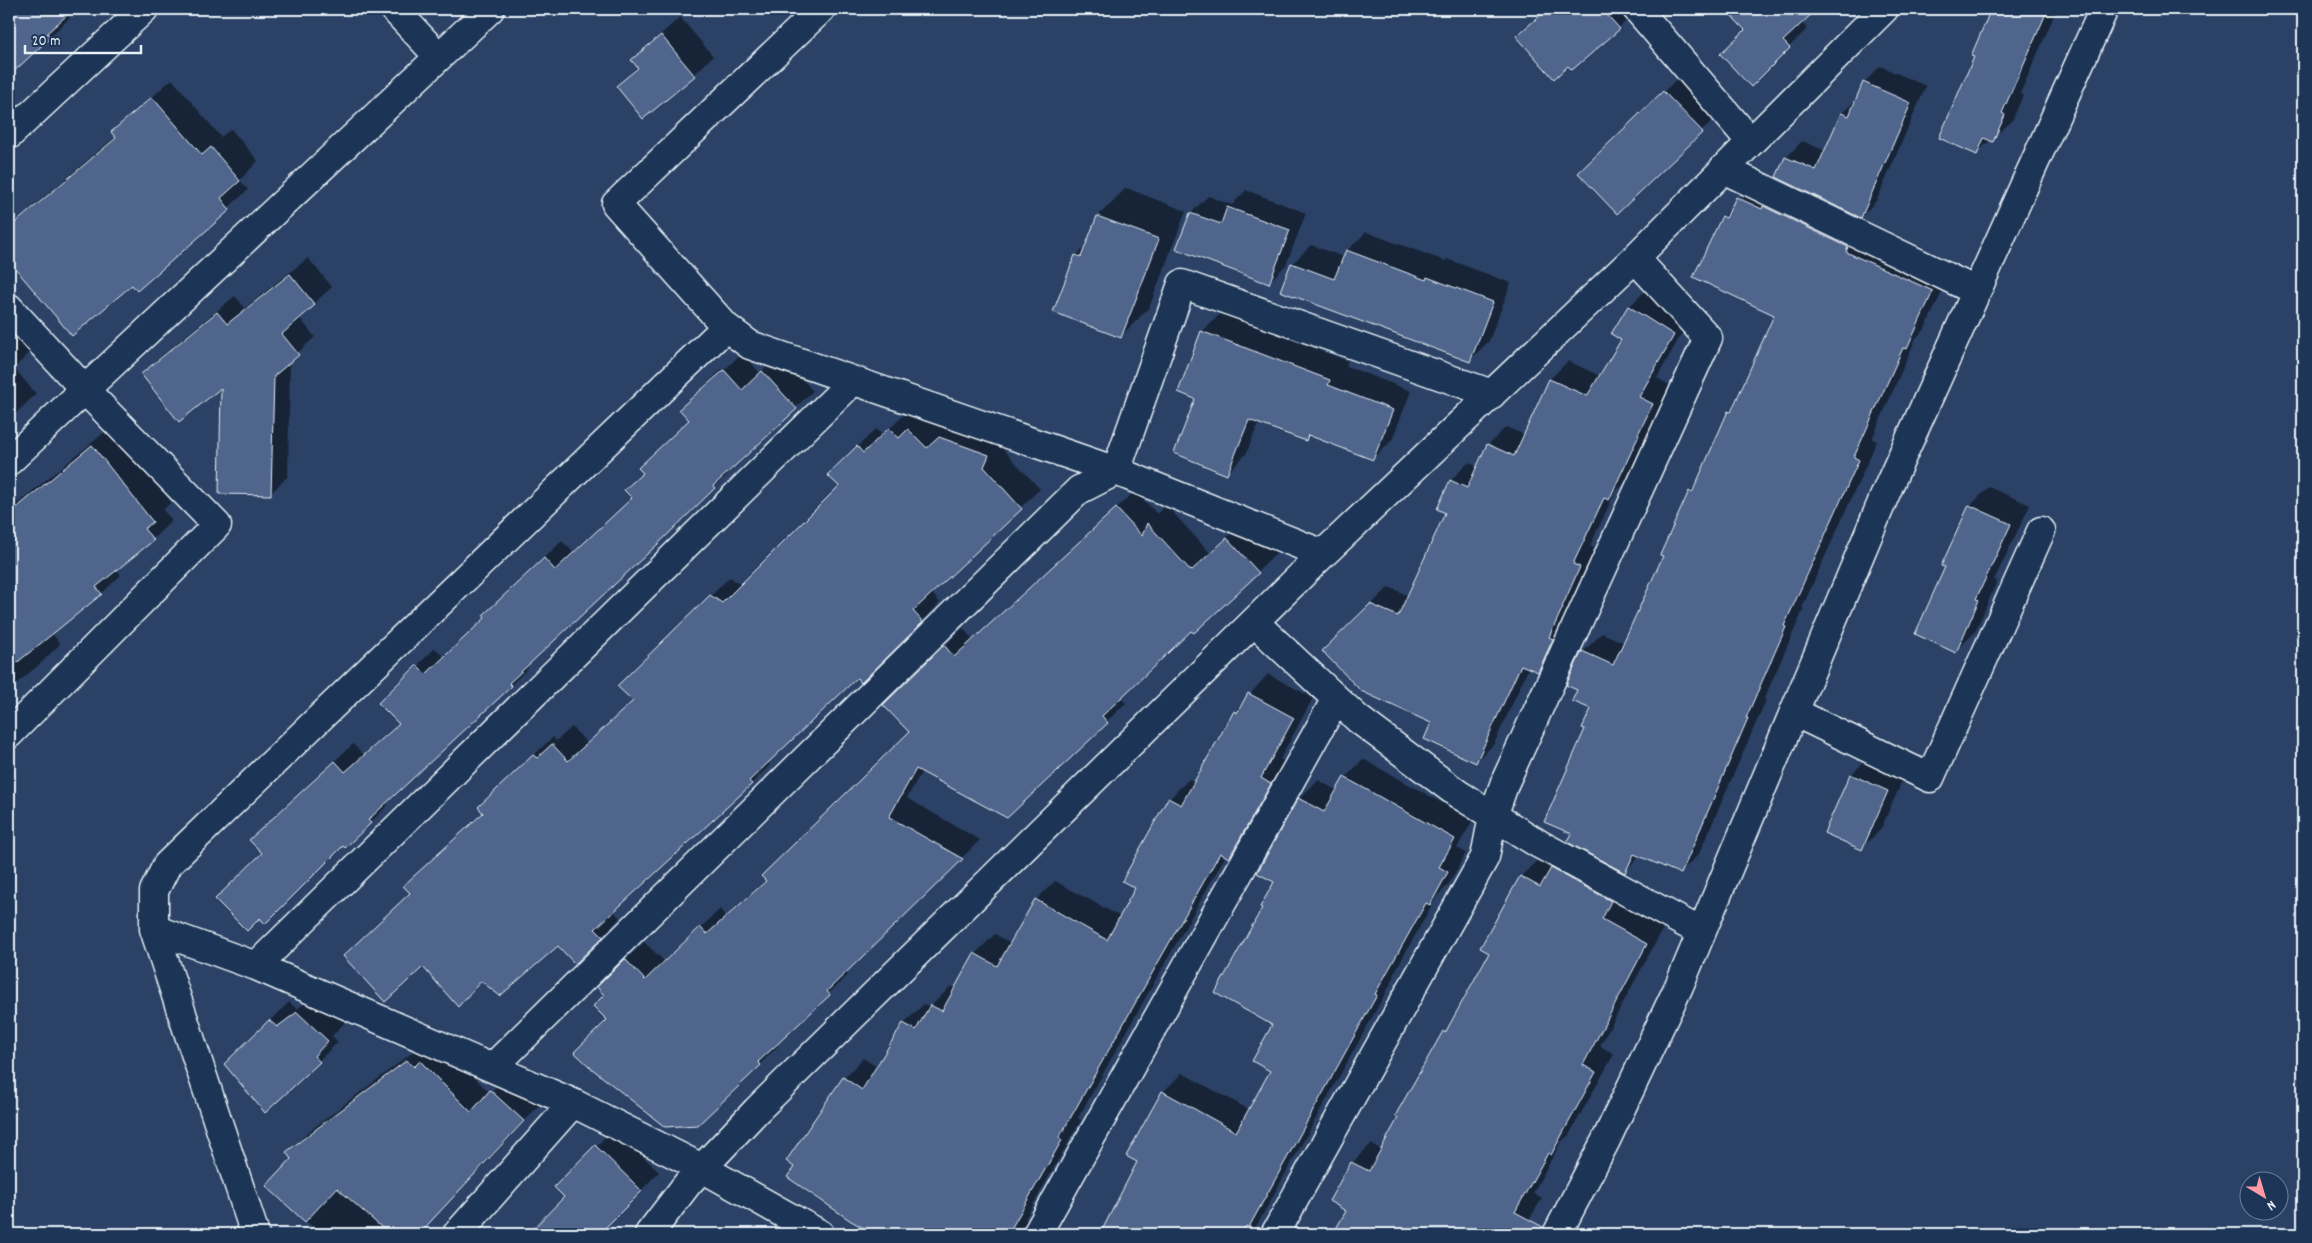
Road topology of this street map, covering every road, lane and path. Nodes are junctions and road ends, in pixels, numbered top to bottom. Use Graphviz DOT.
graph roads {
  1 [pos="144,9"];
  2 [pos="394,9"];
  3 [pos="490,9"];
  4 [pos="821,9"];
  5 [pos="1637,9"];
  6 [pos="1884,9"];
  7 [pos="2104,9"];
  8 [pos="439,57"];
  9 [pos="9,135"];
  10 [pos="1751,142"];
  11 [pos="1723,169"];
  12 [pos="1634,258"];
  13 [pos="1976,291"];
  14 [pos="9,308"];
  15 [pos="726,327"];
  16 [pos="852,382"];
  17 [pos="86,391"];
  18 [pos="1492,394"];
  19 [pos="9,461"];
  20 [pos="1116,471"];
  21 [pos="2041,531"];
  22 [pos="1323,554"];
  23 [pos="1254,622"];
  24 [pos="1336,699"];
  25 [pos="1794,712"];
  26 [pos="9,734"];
  27 [pos="1493,816"];
  28 [pos="154,929"];
  29 [pos="1702,932"];
  30 [pos="256,966"];
  31 [pos="492,1068"];
  32 [pos="573,1103"];
  33 [pos="702,1168"];
  34 [pos="255,1234"];
  35 [pos="457,1234"];
  36 [pos="649,1234"];
  37 [pos="820,1234"];
  38 [pos="1037,1234"];
  39 [pos="1275,1234"];
  40 [pos="1557,1234"];
  1 -- 9 [label="street"];
  2 -- 8 [label="street"];
  3 -- 8 [label="street"];
  4 -- 15 [label="street"];
  5 -- 10 [label="street"];
  6 -- 10 [label="street"];
  7 -- 13 [label="street"];
  8 -- 17 [label="street"];
  10 -- 11 [label="street"];
  11 -- 12 [label="street"];
  11 -- 13 [label="street"];
  12 -- 18 [label="street"];
  12 -- 27 [label="street"];
  13 -- 25 [label="street"];
  14 -- 17 [label="street"];
  15 -- 16 [label="street"];
  15 -- 28 [label="street"];
  16 -- 20 [label="street"];
  16 -- 30 [label="street"];
  17 -- 19 [label="street"];
  17 -- 26 [label="street"];
  18 -- 20 [label="street"];
  18 -- 22 [label="street"];
  20 -- 22 [label="street"];
  20 -- 31 [label="street"];
  21 -- 25 [label="street"];
  22 -- 23 [label="street"];
  23 -- 24 [label="street"];
  23 -- 33 [label="street"];
  24 -- 27 [label="street"];
  24 -- 38 [label="street"];
  25 -- 29 [label="street"];
  27 -- 29 [label="street"];
  27 -- 39 [label="street"];
  28 -- 30 [label="street"];
  28 -- 34 [label="street"];
  29 -- 40 [label="street"];
  30 -- 31 [label="street"];
  31 -- 32 [label="street"];
  32 -- 33 [label="street"];
  32 -- 35 [label="street"];
  33 -- 36 [label="street"];
  33 -- 37 [label="street"];
}
